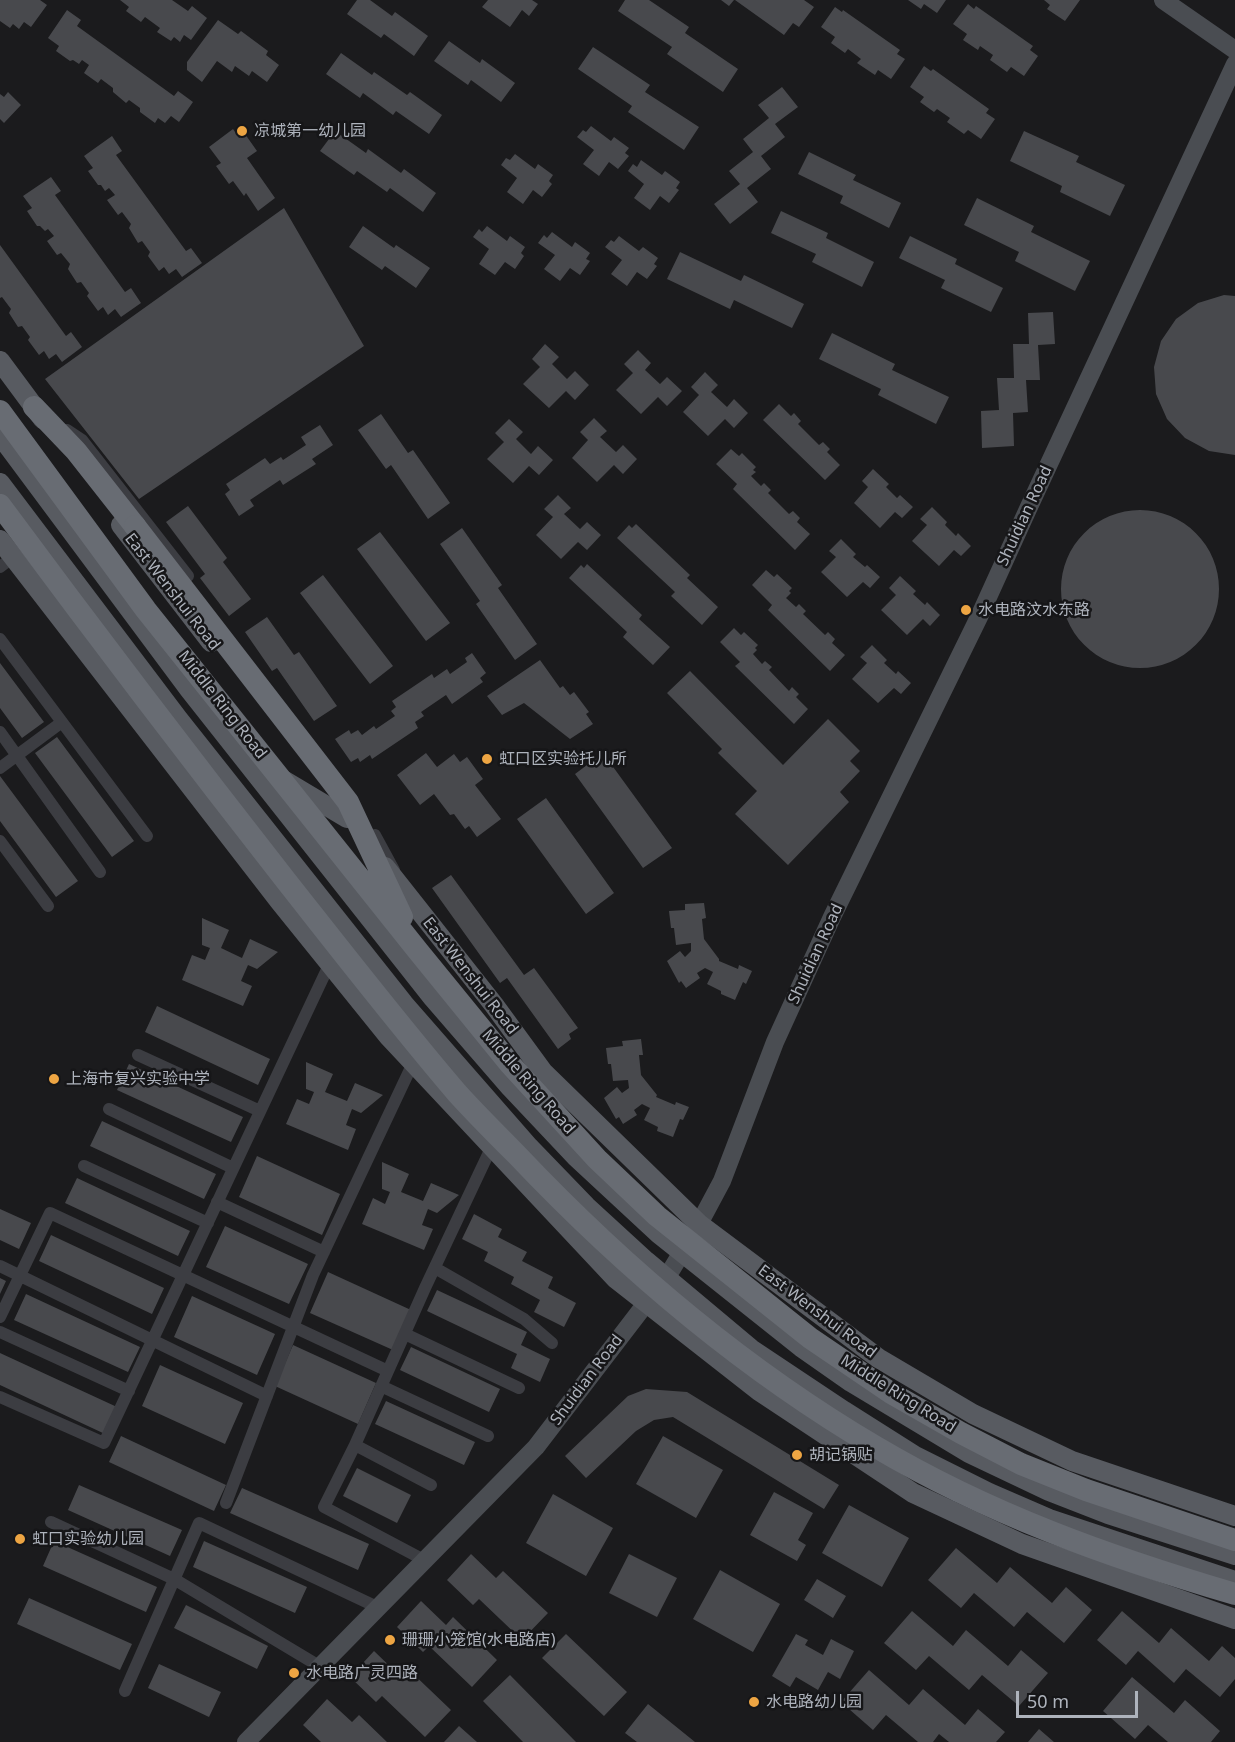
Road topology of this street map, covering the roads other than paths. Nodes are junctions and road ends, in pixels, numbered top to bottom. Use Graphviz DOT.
graph roads {
  1 [pos="1164,0"];
  2 [pos="1235,50"];
  3 [pos="1235,64"];
  4 [pos="0,362"];
  5 [pos="34,407"];
  6 [pos="0,411"];
  7 [pos="0,435"];
  8 [pos="3,494"];
  9 [pos="0,540"];
  10 [pos="7,562"];
  11 [pos="0,639"];
  12 [pos="62,722"];
  13 [pos="0,732"];
  14 [pos="241,754"];
  15 [pos="17,756"];
  16 [pos="0,768"];
  17 [pos="218,770"];
  18 [pos="347,819"];
  19 [pos="147,837"];
  20 [pos="2,847"];
  21 [pos="100,872"];
  22 [pos="268,887"];
  23 [pos="407,895"];
  24 [pos="48,906"];
  25 [pos="418,951"];
  26 [pos="330,963"];
  27 [pos="494,1005"];
  28 [pos="138,1055"];
  29 [pos="413,1063"];
  30 [pos="510,1087"];
  31 [pos="110,1109"];
  32 [pos="260,1112"];
  33 [pos="492,1146"];
  34 [pos="84,1166"];
  35 [pos="233,1168"];
  36 [pos="217,1202"];
  37 [pos="208,1223"];
  38 [pos="699,1224"];
  39 [pos="324,1252"];
  40 [pos="681,1253"];
  41 [pos="0,1266"];
  42 [pos="435,1268"];
  43 [pos="183,1274"];
  44 [pos="19,1276"];
  45 [pos="666,1278"];
  46 [pos="646,1303"];
  47 [pos="0,1317"];
  48 [pos="294,1326"];
  49 [pos="0,1332"];
  50 [pos="405,1334"];
  51 [pos="152,1341"];
  52 [pos="552,1342"];
  53 [pos="388,1371"];
  54 [pos="381,1386"];
  55 [pos="519,1388"];
  56 [pos="129,1391"];
  57 [pos="267,1396"];
  58 [pos="0,1397"];
  59 [pos="488,1436"];
  60 [pos="355,1445"];
  61 [pos="1041,1447"];
  62 [pos="969,1453"];
  63 [pos="431,1485"];
  64 [pos="226,1503"];
  65 [pos="1016,1504"];
  66 [pos="953,1511"];
  67 [pos="1235,1516"];
  68 [pos="51,1522"];
  69 [pos="1235,1540"];
  70 [pos="1235,1555"];
  71 [pos="424,1560"];
  72 [pos="174,1579"];
  73 [pos="1235,1581"];
  74 [pos="1235,1594"];
  75 [pos="377,1607"];
  76 [pos="1235,1619"];
  77 [pos="319,1666"];
  78 [pos="125,1691"];
  79 [pos="246,1742"];
  1 -- 2 [label="main road"];
  3 -- 38 [label="main road, Shuidian Road"];
  4 -- 5 [label="main road, East Wenshui Road"];
  5 -- 18 [label="main road, East Wenshui Road"];
  5 -- 23 [label="street"];
  5 -- 25 [label="highway, bridge"];
  6 -- 25 [label="highway, Middle Ring Road, bridge"];
  7 -- 14 [label="main road"];
  8 -- 17 [label="main road"];
  8 -- 74 [label="highway, bridge"];
  9 -- 10 [label="main road"];
  10 -- 22 [label="main road"];
  11 -- 12 [label="street"];
  12 -- 15 [label="street"];
  12 -- 19 [label="street"];
  13 -- 15 [label="street"];
  14 -- 18 [label="main road"];
  14 -- 30 [label="main road"];
  15 -- 16 [label="street"];
  15 -- 21 [label="street"];
  17 -- 22 [label="main road"];
  17 -- 45 [label="main road"];
  18 -- 23 [label="main road, East Wenshui Road"];
  20 -- 24 [label="street"];
  22 -- 26 [label="main road"];
  23 -- 27 [label="main road, East Wenshui Road"];
  25 -- 69 [label="highway, Middle Ring Road, bridge"];
  26 -- 29 [label="main road"];
  26 -- 32 [label="street"];
  27 -- 30 [label="main road"];
  27 -- 38 [label="main road, East Wenshui Road"];
  28 -- 32 [label="street"];
  29 -- 33 [label="main road"];
  29 -- 39 [label="street"];
  30 -- 40 [label="main road"];
  31 -- 35 [label="street"];
  32 -- 35 [label="street"];
  33 -- 42 [label="street"];
  33 -- 46 [label="main road"];
  34 -- 37 [label="street"];
  35 -- 36 [label="street"];
  36 -- 37 [label="street"];
  36 -- 39 [label="street"];
  37 -- 43 [label="street"];
  38 -- 40 [label="main road, Shuidian Road"];
  38 -- 61 [label="main road, East Wenshui Road"];
  39 -- 48 [label="street"];
  40 -- 45 [label="main road, Shuidian Road"];
  40 -- 62 [label="main road"];
  41 -- 44 [label="street"];
  42 -- 50 [label="street"];
  42 -- 52 [label="street"];
  43 -- 44 [label="street"];
  43 -- 48 [label="street"];
  43 -- 51 [label="street"];
  44 -- 47 [label="street"];
  44 -- 51 [label="street"];
  45 -- 46 [label="main road, Shuidian Road"];
  45 -- 65 [label="main road"];
  46 -- 66 [label="main road"];
  46 -- 71 [label="main road, Shuidian Road"];
  48 -- 53 [label="street"];
  48 -- 57 [label="street"];
  49 -- 56 [label="street"];
  50 -- 53 [label="street"];
  50 -- 55 [label="street"];
  51 -- 56 [label="street"];
  51 -- 57 [label="street"];
  53 -- 54 [label="street"];
  54 -- 59 [label="street"];
  54 -- 60 [label="street"];
  56 -- 58 [label="street"];
  57 -- 64 [label="street"];
  60 -- 63 [label="street"];
  60 -- 71 [label="street"];
  61 -- 62 [label="main road"];
  61 -- 67 [label="main road, East Wenshui Road"];
  62 -- 70 [label="main road"];
  65 -- 66 [label="main road"];
  65 -- 73 [label="main road"];
  66 -- 76 [label="main road"];
  68 -- 72 [label="street"];
  71 -- 75 [label="main road, Shuidian Road"];
  72 -- 75 [label="street"];
  72 -- 77 [label="street"];
  72 -- 78 [label="street"];
  75 -- 77 [label="main road, Shuidian Road"];
  77 -- 79 [label="main road, Shuidian Road"];
}
